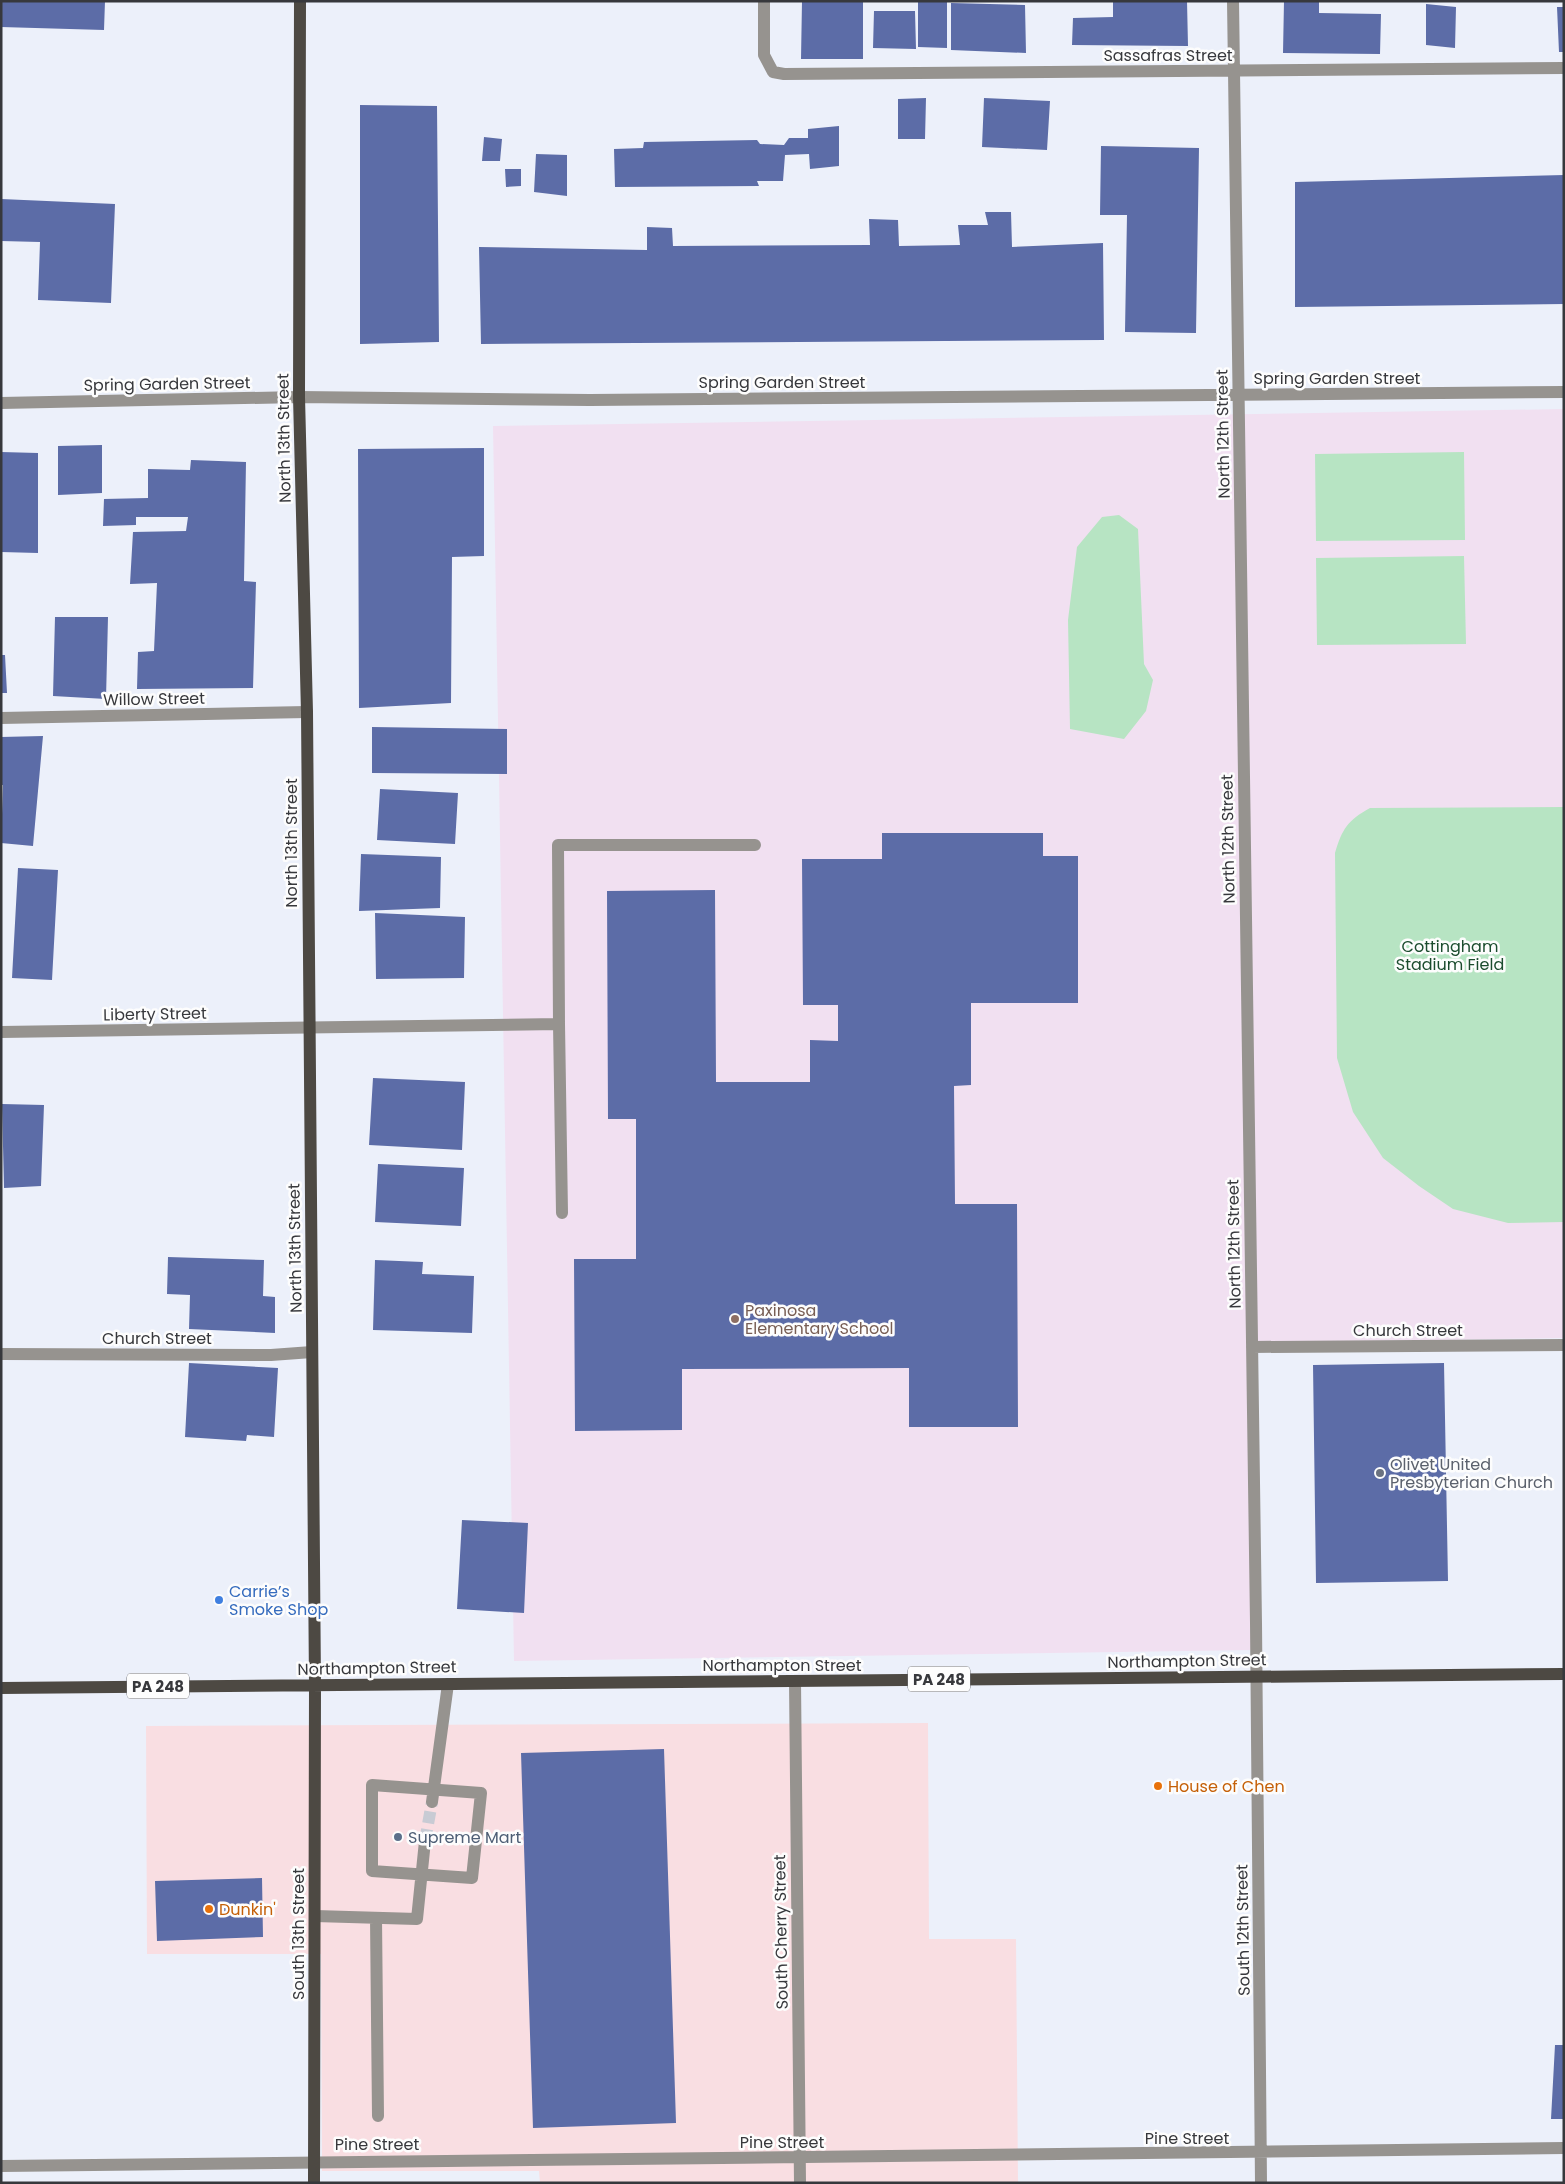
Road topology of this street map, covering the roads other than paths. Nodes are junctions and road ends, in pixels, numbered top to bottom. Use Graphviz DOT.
graph roads {
  1 [pos="300,1"];
  2 [pos="764,1"];
  3 [pos="1233,1"];
  4 [pos="1564,68"];
  5 [pos="1233,71"];
  6 [pos="1564,392"];
  7 [pos="1239,395"];
  8 [pos="299,397"];
  9 [pos="1,403"];
  10 [pos="306,712"];
  11 [pos="1,718"];
  12 [pos="755,845"];
  13 [pos="559,1024"];
  14 [pos="309,1028"];
  15 [pos="1,1032"];
  16 [pos="562,1213"];
  17 [pos="1564,1345"];
  18 [pos="1252,1347"];
  19 [pos="312,1352"];
  20 [pos="1,1354"];
  21 [pos="1564,1674"];
  22 [pos="1256,1677"];
  23 [pos="795,1681"];
  24 [pos="448,1684"];
  25 [pos="315,1685"];
  26 [pos="1,1688"];
  27 [pos="434,1789"];
  28 [pos="432,1802"];
  29 [pos="425,1841"];
  30 [pos="420,1874"];
  31 [pos="315,1916"];
  32 [pos="376,1918"];
  33 [pos="378,2116"];
  34 [pos="1564,2148"];
  35 [pos="1261,2154"];
  36 [pos="800,2158"];
  37 [pos="314,2160"];
  38 [pos="1,2166"];
  39 [pos="314,2183"];
  40 [pos="800,2183"];
  41 [pos="1261,2183"];
  1 -- 8 [label="main road, North 13th Street"];
  2 -- 5 [label="street, Sassafras Street"];
  3 -- 5 [label="street, North 12th Street"];
  4 -- 5 [label="street, Sassafras Street"];
  5 -- 7 [label="street, North 12th Street"];
  6 -- 7 [label="street, Spring Garden Street"];
  7 -- 8 [label="street, Spring Garden Street"];
  7 -- 18 [label="street, North 12th Street"];
  8 -- 9 [label="street, Spring Garden Street"];
  8 -- 10 [label="main road, North 13th Street"];
  10 -- 11 [label="street, Willow Street"];
  10 -- 14 [label="main road, North 13th Street"];
  12 -- 13 [label="street"];
  13 -- 14 [label="street, Liberty Street"];
  13 -- 16 [label="street"];
  14 -- 15 [label="street, Liberty Street"];
  14 -- 19 [label="main road, North 13th Street"];
  17 -- 18 [label="street, Church Street"];
  18 -- 22 [label="street, North 12th Street"];
  19 -- 20 [label="street, Church Street"];
  19 -- 25 [label="main road, North 13th Street"];
  21 -- 22 [label="main road, Northampton Street / PA 248"];
  22 -- 23 [label="main road, Northampton Street / PA 248"];
  22 -- 35 [label="street, South 12th Street"];
  23 -- 24 [label="main road, Northampton Street / PA 248"];
  23 -- 36 [label="street, South Cherry Street"];
  24 -- 25 [label="main road, Northampton Street / PA 248"];
  24 -- 27 [label="street"];
  25 -- 26 [label="main road, Northampton Street / PA 248"];
  25 -- 31 [label="main road, South 13th Street"];
  27 -- 28 [label="street"];
  27 -- 30 [label="street"];
  27 -- 30 [label="street"];
  29 -- 30 [label="street"];
  30 -- 32 [label="street"];
  31 -- 32 [label="street"];
  31 -- 37 [label="main road, South 13th Street"];
  32 -- 33 [label="street"];
  34 -- 35 [label="street, Pine Street"];
  35 -- 36 [label="street, Pine Street"];
  35 -- 41 [label="street, South 12th Street"];
  36 -- 37 [label="street, Pine Street"];
  36 -- 40 [label="street, South Cherry Street"];
  37 -- 38 [label="street, Pine Street"];
  37 -- 39 [label="main road, South 13th Street"];
}
